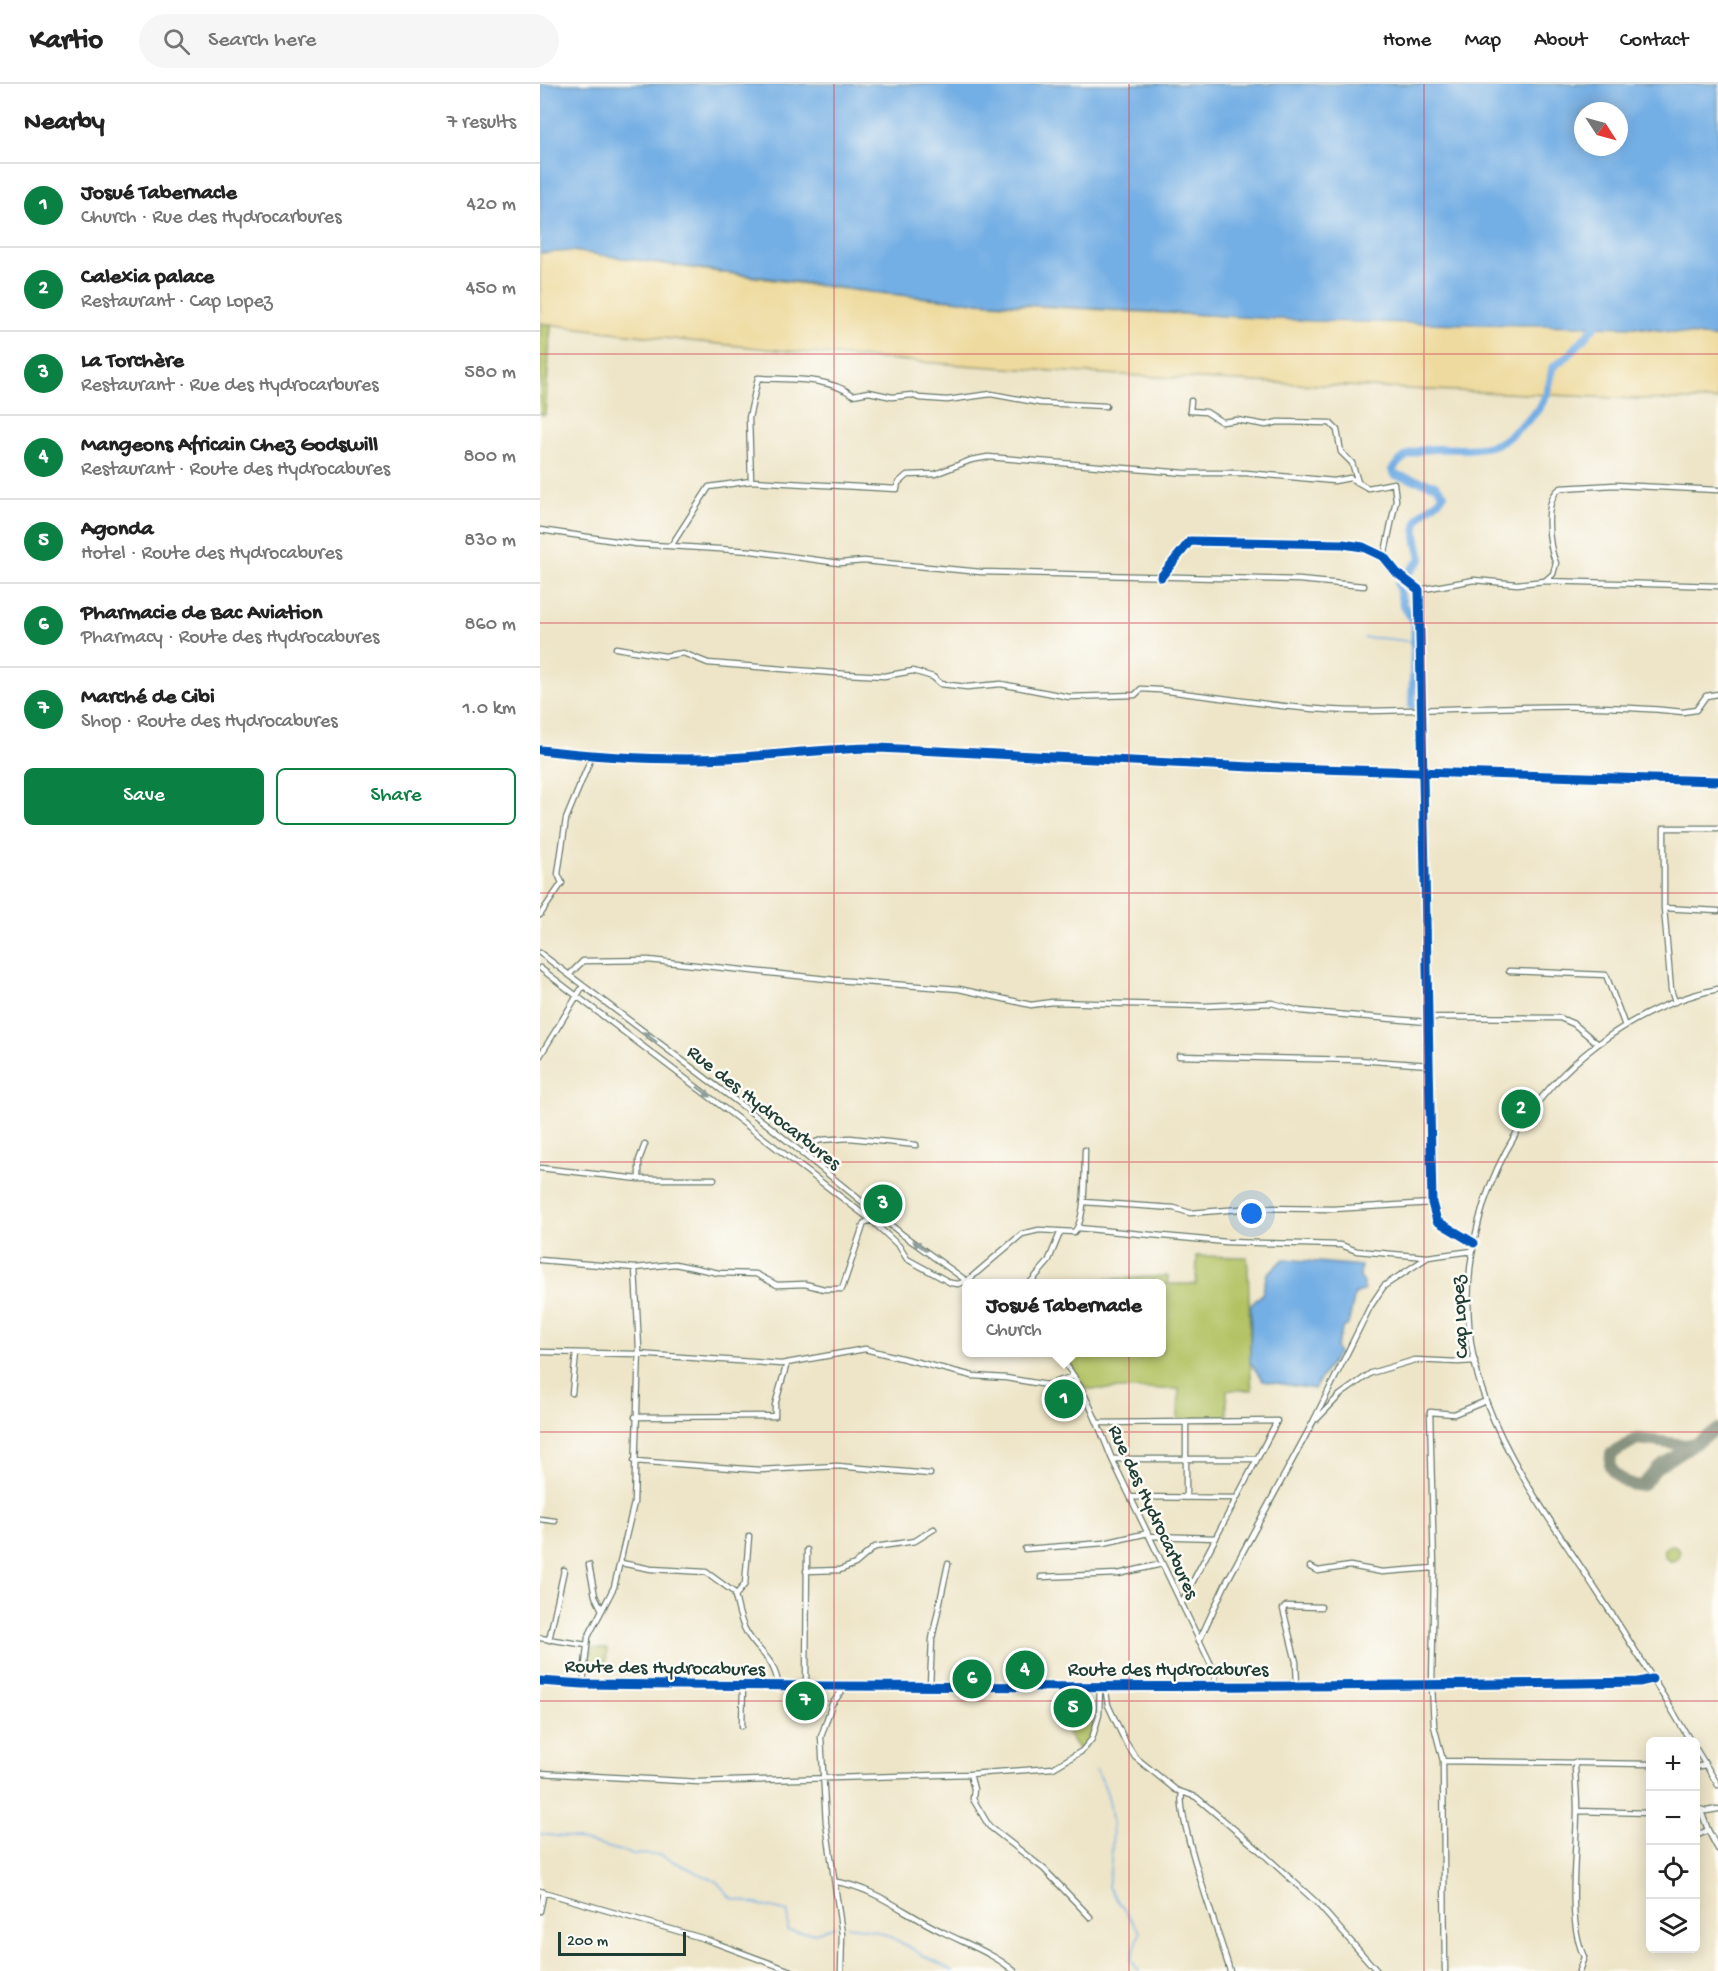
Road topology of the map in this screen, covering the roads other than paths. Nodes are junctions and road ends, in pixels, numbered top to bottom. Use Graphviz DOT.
graph roads {
  1 [pos="1191,401"];
  2 [pos="1106,406"];
  3 [pos="751,481"];
  4 [pos="1358,483"];
  5 [pos="1718,490"];
  6 [pos="540,530"];
  7 [pos="670,546"];
  8 [pos="1384,557"];
  9 [pos="1161,577"];
  10 [pos="1545,581"];
  11 [pos="1364,586"];
  12 [pos="1718,586"];
  13 [pos="1419,590"];
  14 [pos="616,648"];
  15 [pos="1718,694"];
  16 [pos="1421,711"];
  17 [pos="540,750"];
  18 [pos="592,756"];
  19 [pos="1422,772"];
  20 [pos="1718,781"];
  21 [pos="1718,828"];
  22 [pos="1664,908"];
  23 [pos="1718,910"];
  24 [pos="540,915"];
  25 [pos="540,953"];
  26 [pos="540,968"];
  27 [pos="1509,971"];
  28 [pos="569,975"];
  29 [pos="583,986"];
  30 [pos="1718,989"];
  31 [pos="576,995"];
  32 [pos="1675,1002"];
  33 [pos="1427,1019"];
  34 [pos="1625,1026"];
  35 [pos="1598,1044"];
  36 [pos="540,1056"];
  37 [pos="1179,1056"];
  38 [pos="1430,1065"];
  39 [pos="769,1126"];
  40 [pos="761,1136"];
  41 [pos="645,1144"];
  42 [pos="916,1145"];
  43 [pos="1085,1150"];
  44 [pos="802,1154"];
  45 [pos="540,1168"];
  46 [pos="639,1179"];
  47 [pos="714,1179"];
  48 [pos="1083,1203"];
  49 [pos="1431,1203"];
  50 [pos="871,1220"];
  51 [pos="1078,1228"];
  52 [pos="1060,1233"];
  53 [pos="1474,1243"];
  54 [pos="1472,1251"];
  55 [pos="1428,1257"];
  56 [pos="540,1260"];
  57 [pos="635,1268"];
  58 [pos="965,1279"];
  59 [pos="972,1279"];
  60 [pos="1033,1279"];
  61 [pos="962,1283"];
  62 [pos="540,1352"];
  63 [pos="576,1354"];
  64 [pos="637,1354"];
  65 [pos="1059,1357"];
  66 [pos="1474,1360"];
  67 [pos="788,1363"];
  68 [pos="1074,1376"];
  69 [pos="572,1393"];
  70 [pos="1486,1401"];
  71 [pos="635,1417"];
  72 [pos="1186,1422"];
  73 [pos="1313,1422"];
  74 [pos="1098,1423"];
  75 [pos="1112,1459"];
  76 [pos="1257,1459"];
  77 [pos="1185,1460"];
  78 [pos="634,1461"];
  79 [pos="930,1474"];
  80 [pos="1131,1497"];
  81 [pos="1186,1498"];
  82 [pos="1236,1498"];
  83 [pos="540,1519"];
  84 [pos="555,1521"];
  85 [pos="934,1529"];
  86 [pos="1148,1534"];
  87 [pos="749,1536"];
  88 [pos="1216,1538"];
  89 [pos="1025,1549"];
  90 [pos="807,1550"];
  91 [pos="621,1563"];
  92 [pos="1589,1563"];
  93 [pos="948,1564"];
  94 [pos="1162,1564"];
  95 [pos="589,1565"];
  96 [pos="1310,1567"];
  97 [pos="1434,1568"];
  98 [pos="1582,1569"];
  99 [pos="564,1570"];
  100 [pos="806,1571"];
  101 [pos="1041,1577"];
  102 [pos="735,1593"];
  103 [pos="1181,1604"];
  104 [pos="1321,1607"];
  105 [pos="602,1610"];
  106 [pos="540,1638"];
  107 [pos="549,1640"];
  108 [pos="1199,1641"];
  109 [pos="587,1644"];
  110 [pos="1652,1679"];
  111 [pos="540,1681"];
  112 [pos="584,1684"];
  113 [pos="743,1686"];
  114 [pos="779,1686"];
  115 [pos="846,1686"];
  116 [pos="930,1686"];
  117 [pos="1102,1686"];
  118 [pos="1215,1686"];
  119 [pos="1297,1686"];
  120 [pos="1432,1686"];
  121 [pos="806,1687"];
  122 [pos="742,1726"];
  123 [pos="1688,1737"];
  124 [pos="1700,1757"];
  125 [pos="1443,1761"];
  126 [pos="1575,1762"];
  127 [pos="1646,1764"];
  128 [pos="1705,1765"];
  129 [pos="1700,1766"];
  130 [pos="540,1773"];
  131 [pos="970,1774"];
  132 [pos="822,1776"];
  133 [pos="1718,1785"];
  134 [pos="1182,1793"];
  135 [pos="1718,1809"];
  136 [pos="1700,1810"];
  137 [pos="1577,1811"];
  138 [pos="1646,1813"];
  139 [pos="1700,1814"];
  140 [pos="1708,1830"];
  141 [pos="1700,1834"];
  142 [pos="1718,1849"];
  143 [pos="837,1882"];
  144 [pos="542,1892"];
  145 [pos="540,1911"];
  146 [pos="1090,1917"];
  147 [pos="791,1971"];
  148 [pos="841,1971"];
  149 [pos="1014,1971"];
  150 [pos="1230,1971"];
  151 [pos="1377,1971"];
  152 [pos="1445,1971"];
  153 [pos="1579,1971"];
  1 -- 4 [label="street"];
  2 -- 3 [label="street"];
  3 -- 4 [label="street"];
  3 -- 7 [label="street"];
  4 -- 8 [label="street"];
  5 -- 10 [label="street"];
  6 -- 7 [label="street"];
  7 -- 9 [label="street"];
  8 -- 9 [label="street"];
  8 -- 13 [label="street"];
  9 -- 11 [label="street"];
  10 -- 12 [label="street"];
  10 -- 13 [label="street"];
  13 -- 16 [label="street"];
  14 -- 16 [label="street"];
  15 -- 16 [label="street"];
  16 -- 19 [label="street"];
  17 -- 18 [label="street"];
  18 -- 19 [label="street"];
  18 -- 24 [label="street"];
  19 -- 20 [label="street"];
  19 -- 33 [label="street"];
  21 -- 22 [label="street"];
  22 -- 23 [label="street"];
  22 -- 32 [label="street"];
  25 -- 28 [label="street, Rue des Hydrocarbures"];
  26 -- 31 [label="street"];
  27 -- 34 [label="street"];
  28 -- 29 [label="street, Rue des Hydrocarbures"];
  28 -- 33 [label="street"];
  29 -- 31 [label="street"];
  39 -- 29 [label="street, Rue des Hydrocarbures, one-way"];
  30 -- 32 [label="street, Cap Lopez"];
  31 -- 36 [label="street"];
  31 -- 40 [label="street, one-way"];
  32 -- 34 [label="street, Cap Lopez"];
  33 -- 35 [label="street"];
  33 -- 38 [label="street"];
  34 -- 35 [label="street, Cap Lopez"];
  35 -- 53 [label="street, Cap Lopez"];
  37 -- 38 [label="street"];
  38 -- 49 [label="street"];
  39 -- 40 [label="street"];
  39 -- 44 [label="street, Rue des Hydrocarbures"];
  40 -- 50 [label="street"];
  41 -- 46 [label="street"];
  42 -- 44 [label="street"];
  43 -- 48 [label="street"];
  58 -- 44 [label="street, Rue des Hydrocarbures, one-way"];
  45 -- 46 [label="street"];
  46 -- 47 [label="street"];
  48 -- 49 [label="street"];
  48 -- 51 [label="street"];
  49 -- 53 [label="street"];
  50 -- 57 [label="street"];
  50 -- 61 [label="street"];
  51 -- 52 [label="street"];
  51 -- 55 [label="street"];
  52 -- 59 [label="street"];
  52 -- 60 [label="street"];
  53 -- 54 [label="street, Cap Lopez"];
  54 -- 55 [label="street"];
  54 -- 66 [label="street, Cap Lopez"];
  55 -- 73 [label="street"];
  56 -- 57 [label="street"];
  57 -- 64 [label="street"];
  62 -- 63 [label="street"];
  63 -- 64 [label="street"];
  63 -- 69 [label="street"];
  64 -- 67 [label="street"];
  64 -- 71 [label="street"];
  65 -- 68 [label="street, Rue des Hydrocarbures"];
  66 -- 70 [label="street, Cap Lopez"];
  66 -- 73 [label="street"];
  67 -- 68 [label="street"];
  67 -- 71 [label="street"];
  68 -- 74 [label="street, Rue des Hydrocarbures"];
  70 -- 97 [label="street"];
  70 -- 98 [label="street, Cap Lopez"];
  71 -- 78 [label="street"];
  72 -- 74 [label="street"];
  72 -- 76 [label="street"];
  72 -- 77 [label="street"];
  73 -- 108 [label="street"];
  74 -- 75 [label="street, Rue des Hydrocarbures"];
  75 -- 77 [label="street"];
  75 -- 80 [label="street, Rue des Hydrocarbures"];
  76 -- 77 [label="street"];
  76 -- 82 [label="street"];
  77 -- 81 [label="street"];
  78 -- 79 [label="street"];
  78 -- 91 [label="street"];
  80 -- 81 [label="street"];
  80 -- 86 [label="street, Rue des Hydrocarbures"];
  81 -- 82 [label="street"];
  82 -- 88 [label="street"];
  83 -- 84 [label="street"];
  85 -- 100 [label="street"];
  86 -- 88 [label="street"];
  86 -- 89 [label="street"];
  86 -- 94 [label="street, Rue des Hydrocarbures"];
  87 -- 102 [label="street"];
  88 -- 103 [label="street"];
  90 -- 100 [label="street"];
  91 -- 102 [label="street"];
  91 -- 105 [label="street"];
  92 -- 98 [label="street"];
  93 -- 116 [label="street"];
  94 -- 101 [label="street"];
  94 -- 103 [label="street, Rue des Hydrocarbures"];
  95 -- 105 [label="street"];
  96 -- 97 [label="street"];
  97 -- 120 [label="street"];
  98 -- 110 [label="street, Cap Lopez"];
  99 -- 107 [label="street"];
  100 -- 121 [label="street"];
  102 -- 114 [label="street"];
  103 -- 108 [label="street, Rue des Hydrocarbures"];
  104 -- 119 [label="street"];
  105 -- 109 [label="street"];
  106 -- 107 [label="street"];
  107 -- 109 [label="street"];
  108 -- 118 [label="street, Rue des Hydrocarbures"];
  109 -- 112 [label="street"];
  110 -- 120 [label="street, Route des Hydrocabures"];
  110 -- 123 [label="street, Cap Lopez"];
  111 -- 112 [label="street, Route des Hydrocabures"];
  112 -- 113 [label="street, Route des Hydrocabures"];
  113 -- 114 [label="street, Route des Hydrocabures"];
  113 -- 122 [label="street"];
  114 -- 121 [label="street, Route des Hydrocabures"];
  115 -- 116 [label="street, Route des Hydrocabures"];
  115 -- 121 [label="street, Route des Hydrocabures"];
  115 -- 132 [label="street"];
  116 -- 117 [label="street, Route des Hydrocabures"];
  117 -- 118 [label="street, Route des Hydrocabures"];
  117 -- 131 [label="street"];
  117 -- 134 [label="street"];
  118 -- 119 [label="street, Route des Hydrocabures"];
  119 -- 120 [label="street, Route des Hydrocabures"];
  120 -- 125 [label="street"];
  124 -- 128 [label="street"];
  125 -- 126 [label="street"];
  125 -- 152 [label="street"];
  126 -- 127 [label="street"];
  126 -- 137 [label="street"];
  128 -- 129 [label="street"];
  128 -- 133 [label="street"];
  130 -- 132 [label="street"];
  131 -- 132 [label="street"];
  131 -- 146 [label="street"];
  132 -- 143 [label="street"];
  134 -- 150 [label="street"];
  134 -- 151 [label="street"];
  135 -- 136 [label="street"];
  137 -- 138 [label="street"];
  137 -- 153 [label="street"];
  139 -- 140 [label="street"];
  140 -- 141 [label="street"];
  140 -- 142 [label="street"];
  143 -- 148 [label="street"];
  143 -- 149 [label="street"];
  144 -- 145 [label="street"];
  144 -- 147 [label="street"];
}
